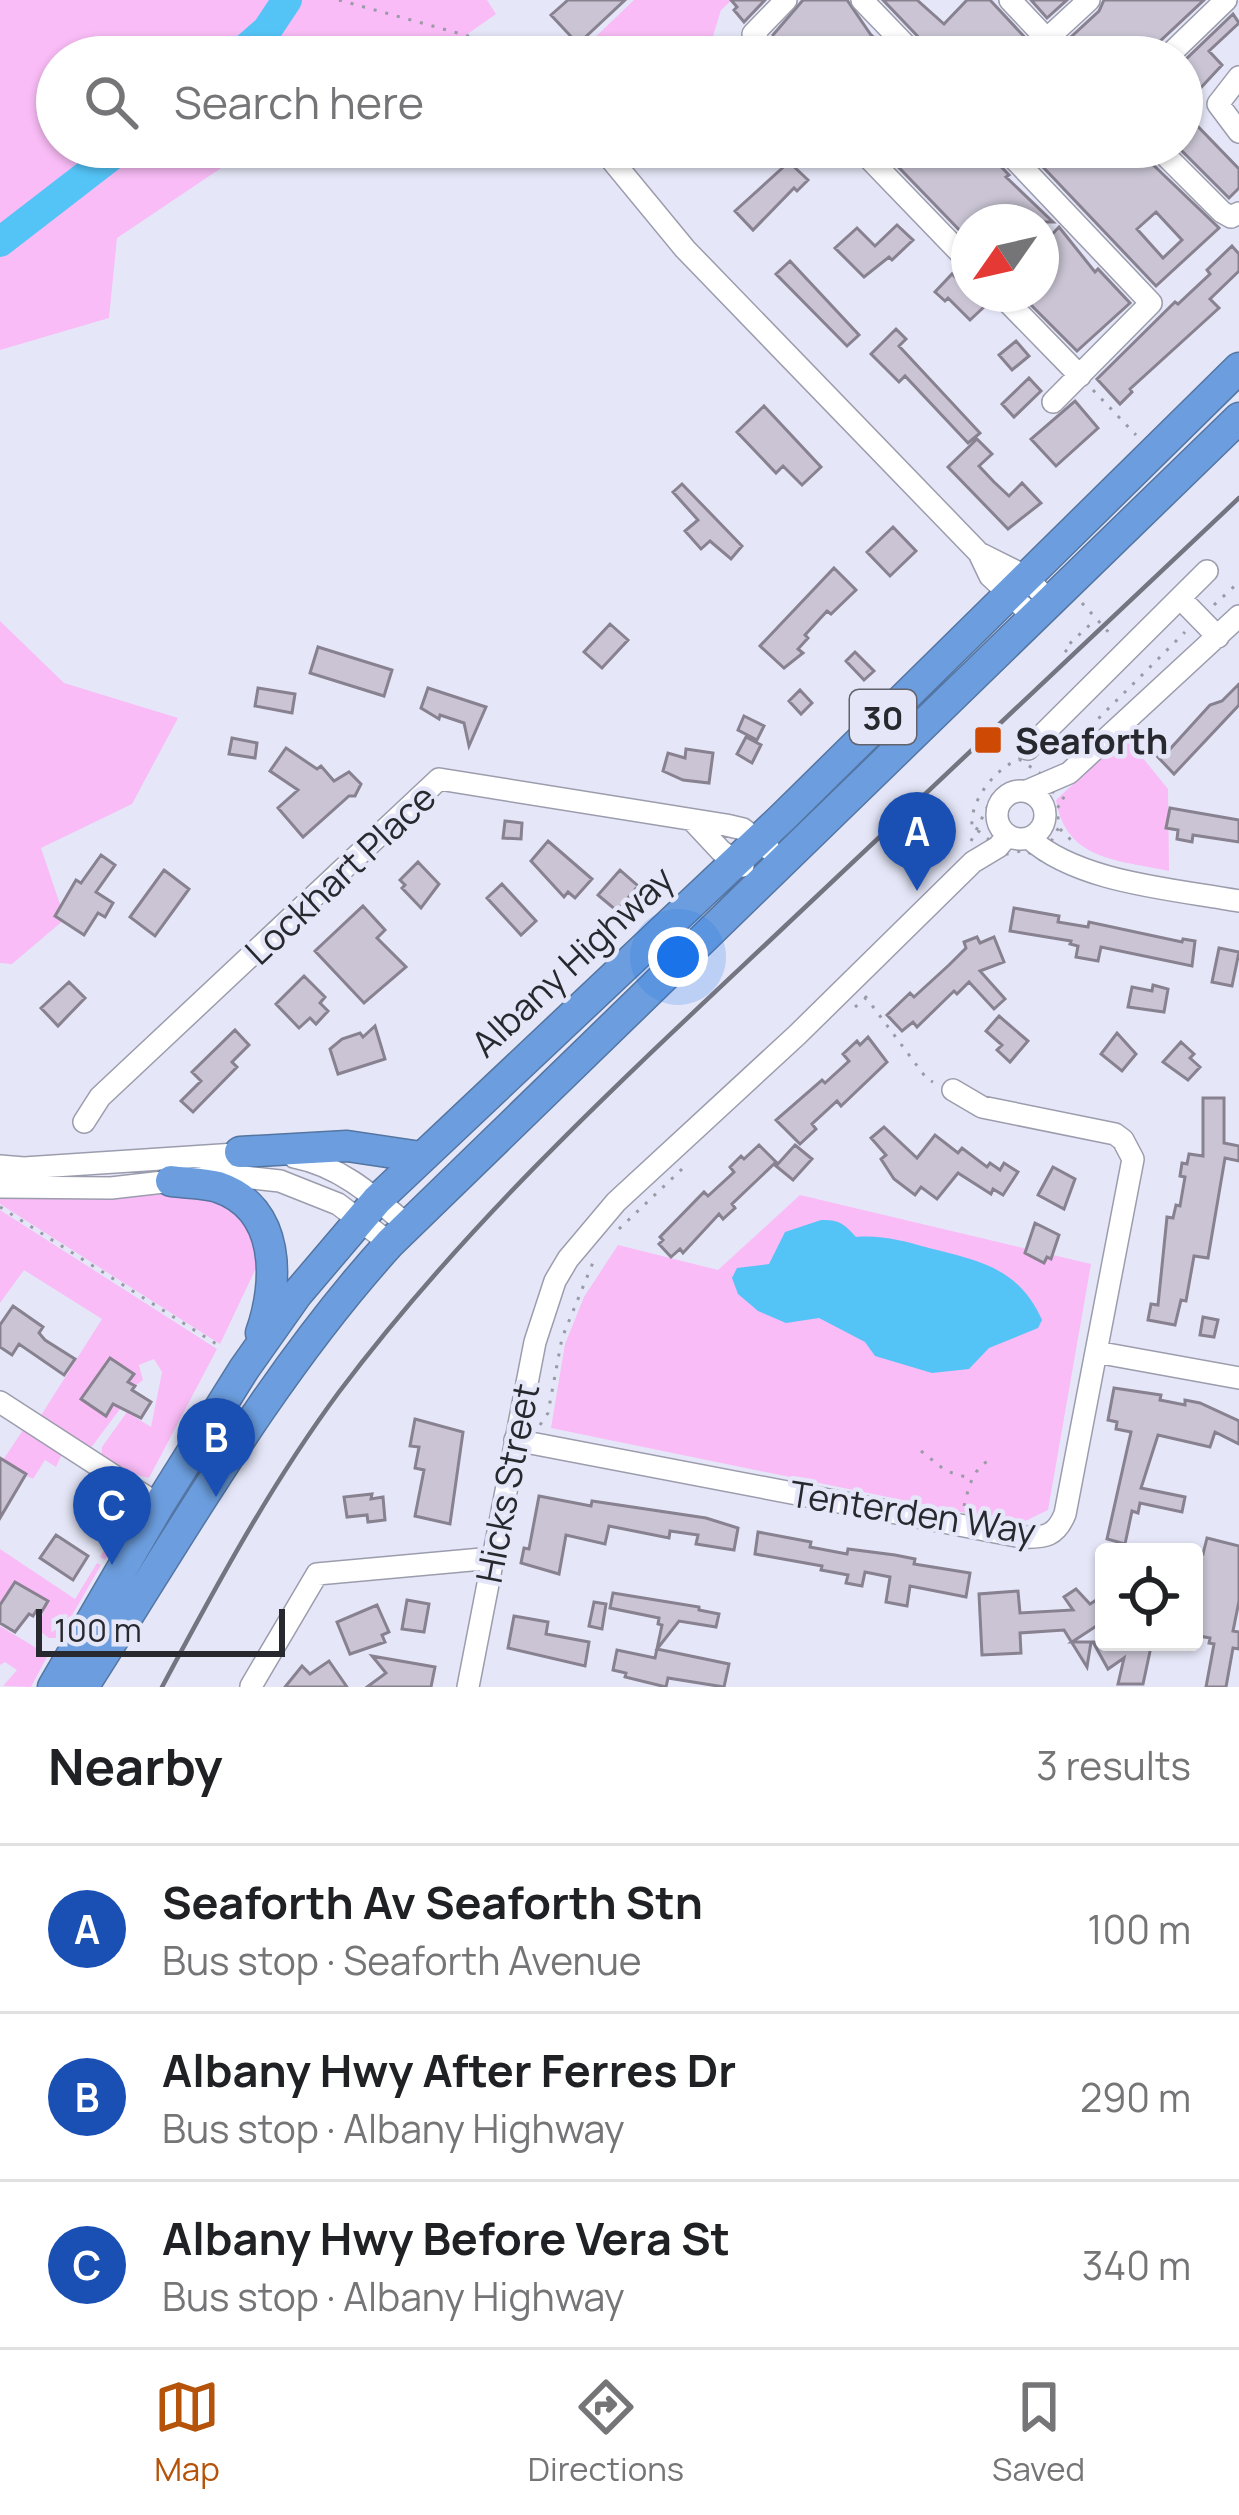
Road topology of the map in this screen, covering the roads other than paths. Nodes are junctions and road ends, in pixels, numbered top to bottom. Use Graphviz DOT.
graph roads {
  1 [pos="786,0"];
  2 [pos="862,0"];
  3 [pos="1010,0"];
  4 [pos="1089,0"];
  5 [pos="1226,0"];
  6 [pos="754,36"];
  7 [pos="896,36"];
  8 [pos="1189,36"];
  9 [pos="1239,77"];
  10 [pos="1239,132"];
  11 [pos="618,168"];
  12 [pos="878,168"];
  13 [pos="1023,168"];
  14 [pos="1178,168"];
  15 [pos="1239,213"];
  16 [pos="951,243"];
  17 [pos="1018,312"];
  18 [pos="1239,368"];
  19 [pos="1080,376"];
  20 [pos="1053,402"];
  21 [pos="1239,418"];
  22 [pos="1207,571"];
  23 [pos="1016,585"];
  24 [pos="1180,598"];
  25 [pos="1050,602"];
  26 [pos="1239,616"];
  27 [pos="1218,637"];
  28 [pos="1028,749"];
  29 [pos="693,821"];
  30 [pos="1033,823"];
  31 [pos="759,839"];
  32 [pos="735,860"];
  33 [pos="773,871"];
  34 [pos="1239,901"];
  35 [pos="953,1090"];
  36 [pos="84,1122"];
  37 [pos="240,1151"];
  38 [pos="421,1157"];
  39 [pos="0,1166"];
  40 [pos="171,1181"];
  41 [pos="0,1186"];
  42 [pos="368,1210"];
  43 [pos="399,1234"];
  44 [pos="1096,1352"];
  45 [pos="253,1356"];
  46 [pos="1239,1378"];
  47 [pos="0,1402"];
  48 [pos="515,1439"];
  49 [pos="159,1505"];
  50 [pos="493,1558"];
  51 [pos="251,1686"];
  52 [pos="53,1687"];
  53 [pos="83,1687"];
  54 [pos="468,1687"];
  1 -- 6 [label="street"];
  2 -- 7 [label="street"];
  3 -- 4 [label="street"];
  5 -- 8 [label="street"];
  9 -- 10 [label="street"];
  11 -- 23 [label="street"];
  12 -- 16 [label="street"];
  13 -- 19 [label="street"];
  14 -- 15 [label="street"];
  17 -- 19 [label="street"];
  18 -- 23 [label="highway, Albany Highway / 30"];
  19 -- 20 [label="street"];
  21 -- 25 [label="highway, Albany Highway / 30"];
  22 -- 24 [label="street"];
  23 -- 25 [label="street"];
  23 -- 31 [label="highway, Albany Highway / 30"];
  24 -- 27 [label="street"];
  24 -- 28 [label="street"];
  25 -- 33 [label="highway, Albany Highway / 30"];
  26 -- 27 [label="street, Hicks Street"];
  27 -- 30 [label="street, Hicks Street"];
  29 -- 31 [label="street, Lockhart Place"];
  29 -- 32 [label="street"];
  29 -- 36 [label="street, Lockhart Place"];
  30 -- 30 [label="street"];
  30 -- 34 [label="street"];
  30 -- 48 [label="street, Hicks Street"];
  31 -- 32 [label="highway, Albany Highway / 30"];
  31 -- 33 [label="street, Lockhart Place"];
  32 -- 33 [label="street"];
  32 -- 38 [label="highway, Albany Highway / 30"];
  33 -- 43 [label="highway, Albany Highway / 30"];
  35 -- 44 [label="street"];
  37 -- 38 [label="highway"];
  37 -- 39 [label="street"];
  37 -- 42 [label="street"];
  38 -- 42 [label="highway, Albany Highway / 30"];
  40 -- 41 [label="street"];
  40 -- 42 [label="street"];
  40 -- 45 [label="highway"];
  42 -- 43 [label="street"];
  42 -- 45 [label="highway, Albany Highway / 30"];
  43 -- 53 [label="highway, Albany Highway / 30"];
  44 -- 46 [label="street"];
  44 -- 48 [label="street, Tenterden Way"];
  45 -- 49 [label="highway, Albany Highway / 30"];
  47 -- 49 [label="street"];
  48 -- 50 [label="street, Hicks Street"];
  49 -- 52 [label="highway, Albany Highway / 30"];
  50 -- 51 [label="street"];
  50 -- 54 [label="street, Hicks Street"];
}
